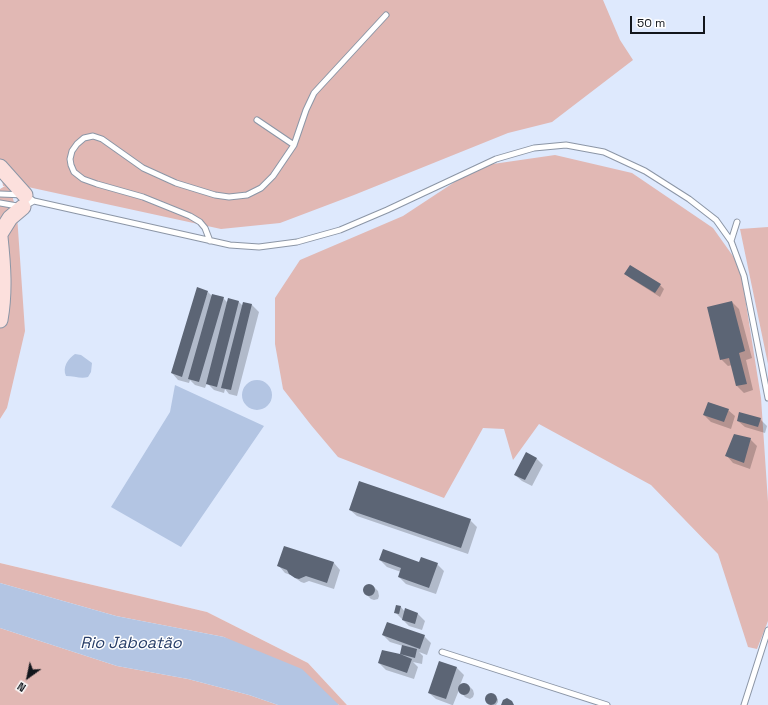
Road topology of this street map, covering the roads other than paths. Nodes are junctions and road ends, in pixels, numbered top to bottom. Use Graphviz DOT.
graph roads {
  1 [pos="386,15"];
  2 [pos="257,120"];
  3 [pos="294,145"];
  4 [pos="0,167"];
  5 [pos="0,194"];
  6 [pos="27,201"];
  7 [pos="0,203"];
  8 [pos="737,222"];
  9 [pos="0,234"];
  10 [pos="0,237"];
  11 [pos="210,241"];
  12 [pos="732,241"];
  13 [pos="2,274"];
  14 [pos="0,320"];
  15 [pos="768,398"];
  16 [pos="768,630"];
  17 [pos="442,652"];
  18 [pos="607,705"];
  19 [pos="744,705"];
  1 -- 3 [label="lane"];
  2 -- 3 [label="lane"];
  3 -- 11 [label="lane"];
  4 -- 6 [label="main road"];
  5 -- 6 [label="lane"];
  6 -- 7 [label="lane"];
  6 -- 9 [label="main road"];
  6 -- 11 [label="lane"];
  8 -- 12 [label="lane"];
  10 -- 13 [label="main road"];
  11 -- 12 [label="lane"];
  12 -- 15 [label="lane"];
  13 -- 14 [label="main road"];
  16 -- 19 [label="lane"];
  17 -- 18 [label="lane"];
}
